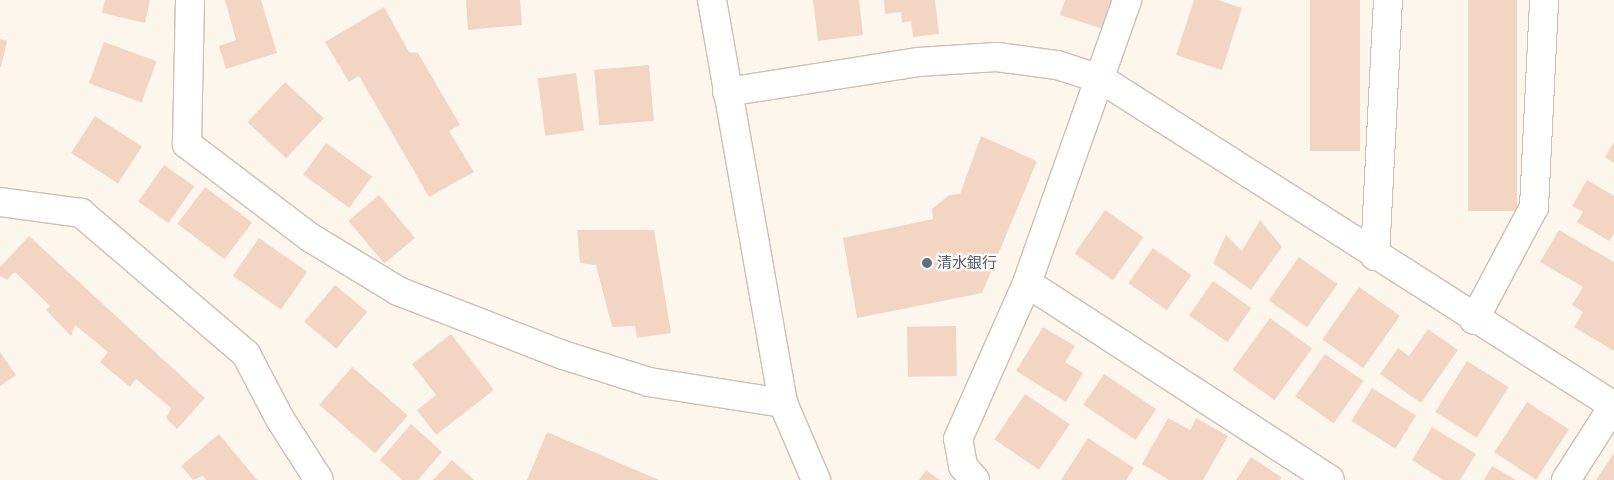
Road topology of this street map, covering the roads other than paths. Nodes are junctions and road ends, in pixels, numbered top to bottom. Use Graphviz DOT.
graph roads {
  1 [pos="190,0"];
  2 [pos="712,0"];
  3 [pos="1127,0"];
  4 [pos="1388,0"];
  5 [pos="1544,0"];
  6 [pos="1102,79"];
  7 [pos="727,92"];
  8 [pos="0,202"];
  9 [pos="1375,256"];
  10 [pos="1027,283"];
  11 [pos="1474,320"];
  12 [pos="783,403"];
  13 [pos="1614,406"];
  14 [pos="319,480"];
  15 [pos="816,480"];
  16 [pos="975,480"];
  17 [pos="1330,480"];
  18 [pos="1566,480"];
  1 -- 12 [label="street"];
  2 -- 7 [label="street"];
  3 -- 6 [label="street"];
  4 -- 9 [label="street"];
  5 -- 11 [label="street"];
  6 -- 7 [label="street"];
  6 -- 9 [label="street"];
  6 -- 10 [label="street"];
  7 -- 12 [label="street"];
  8 -- 14 [label="street"];
  9 -- 11 [label="street"];
  10 -- 16 [label="street"];
  10 -- 17 [label="street"];
  11 -- 13 [label="street"];
  12 -- 15 [label="street"];
  13 -- 18 [label="street"];
}
